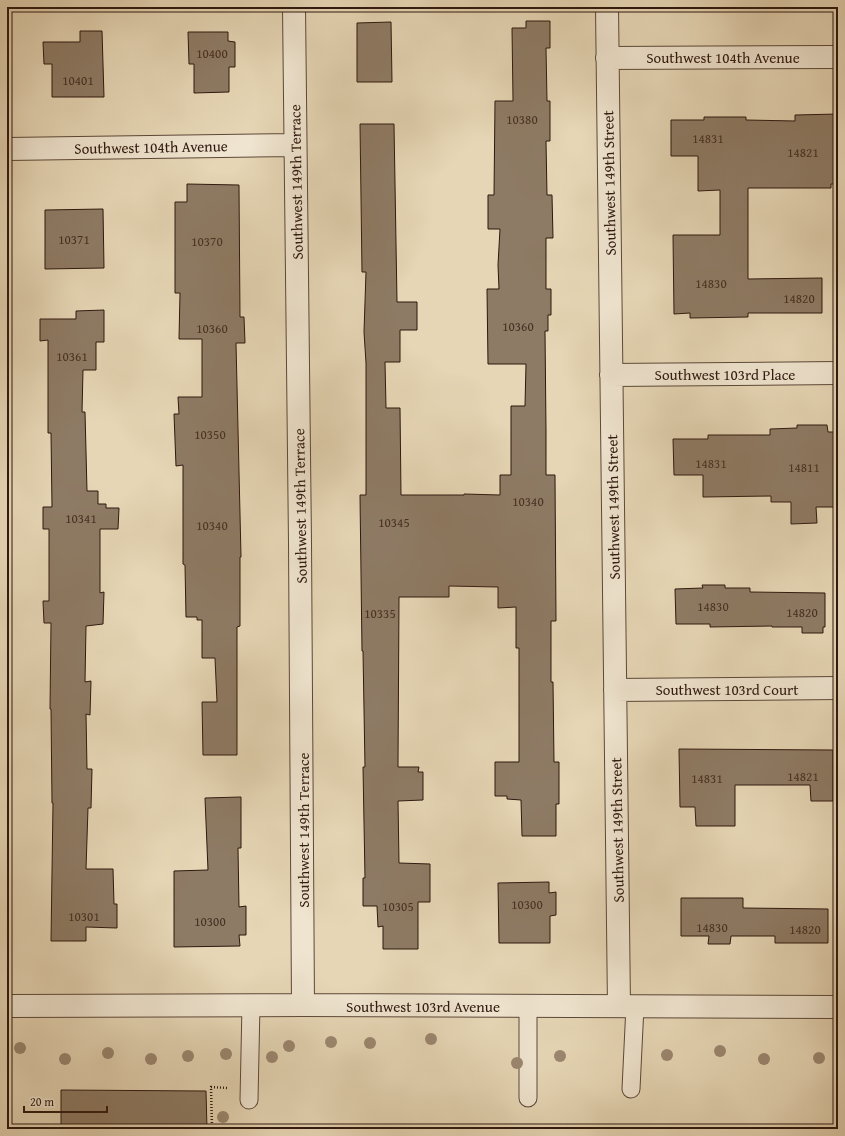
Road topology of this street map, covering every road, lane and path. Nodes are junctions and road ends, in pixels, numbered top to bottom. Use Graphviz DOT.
graph roads {
  1 [pos="294,7"];
  2 [pos="607,7"];
  3 [pos="838,56"];
  4 [pos="607,58"];
  5 [pos="295,145"];
  6 [pos="7,149"];
  7 [pos="838,374"];
  8 [pos="611,375"];
  9 [pos="838,688"];
  10 [pos="615,690"];
  11 [pos="251,1005"];
  12 [pos="303,1005"];
  13 [pos="7,1006"];
  14 [pos="528,1006"];
  15 [pos="627,1006"];
  16 [pos="838,1007"];
  17 [pos="232,1088"];
  18 [pos="631,1089"];
  19 [pos="528,1098"];
  20 [pos="249,1100"];
  21 [pos="212,1129"];
  1 -- 5 [label="street, Southwest 149th Terrace"];
  2 -- 4 [label="street, Southwest 149th Street"];
  3 -- 4 [label="street, Southwest 104th Avenue"];
  4 -- 8 [label="street, Southwest 149th Street"];
  5 -- 6 [label="street, Southwest 104th Avenue"];
  5 -- 12 [label="street, Southwest 149th Terrace"];
  7 -- 8 [label="street, Southwest 103rd Place"];
  8 -- 10 [label="street, Southwest 149th Street"];
  9 -- 10 [label="street, Southwest 103rd Court"];
  10 -- 15 [label="street, Southwest 149th Street"];
  11 -- 12 [label="street, Southwest 103rd Avenue"];
  11 -- 13 [label="street, Southwest 103rd Avenue"];
  11 -- 20 [label="lane"];
  12 -- 14 [label="street, Southwest 103rd Avenue"];
  14 -- 15 [label="street, Southwest 103rd Avenue"];
  14 -- 19 [label="lane"];
  15 -- 16 [label="street, Southwest 103rd Avenue"];
  15 -- 18 [label="lane"];
  17 -- 21 [label="path"];
}
